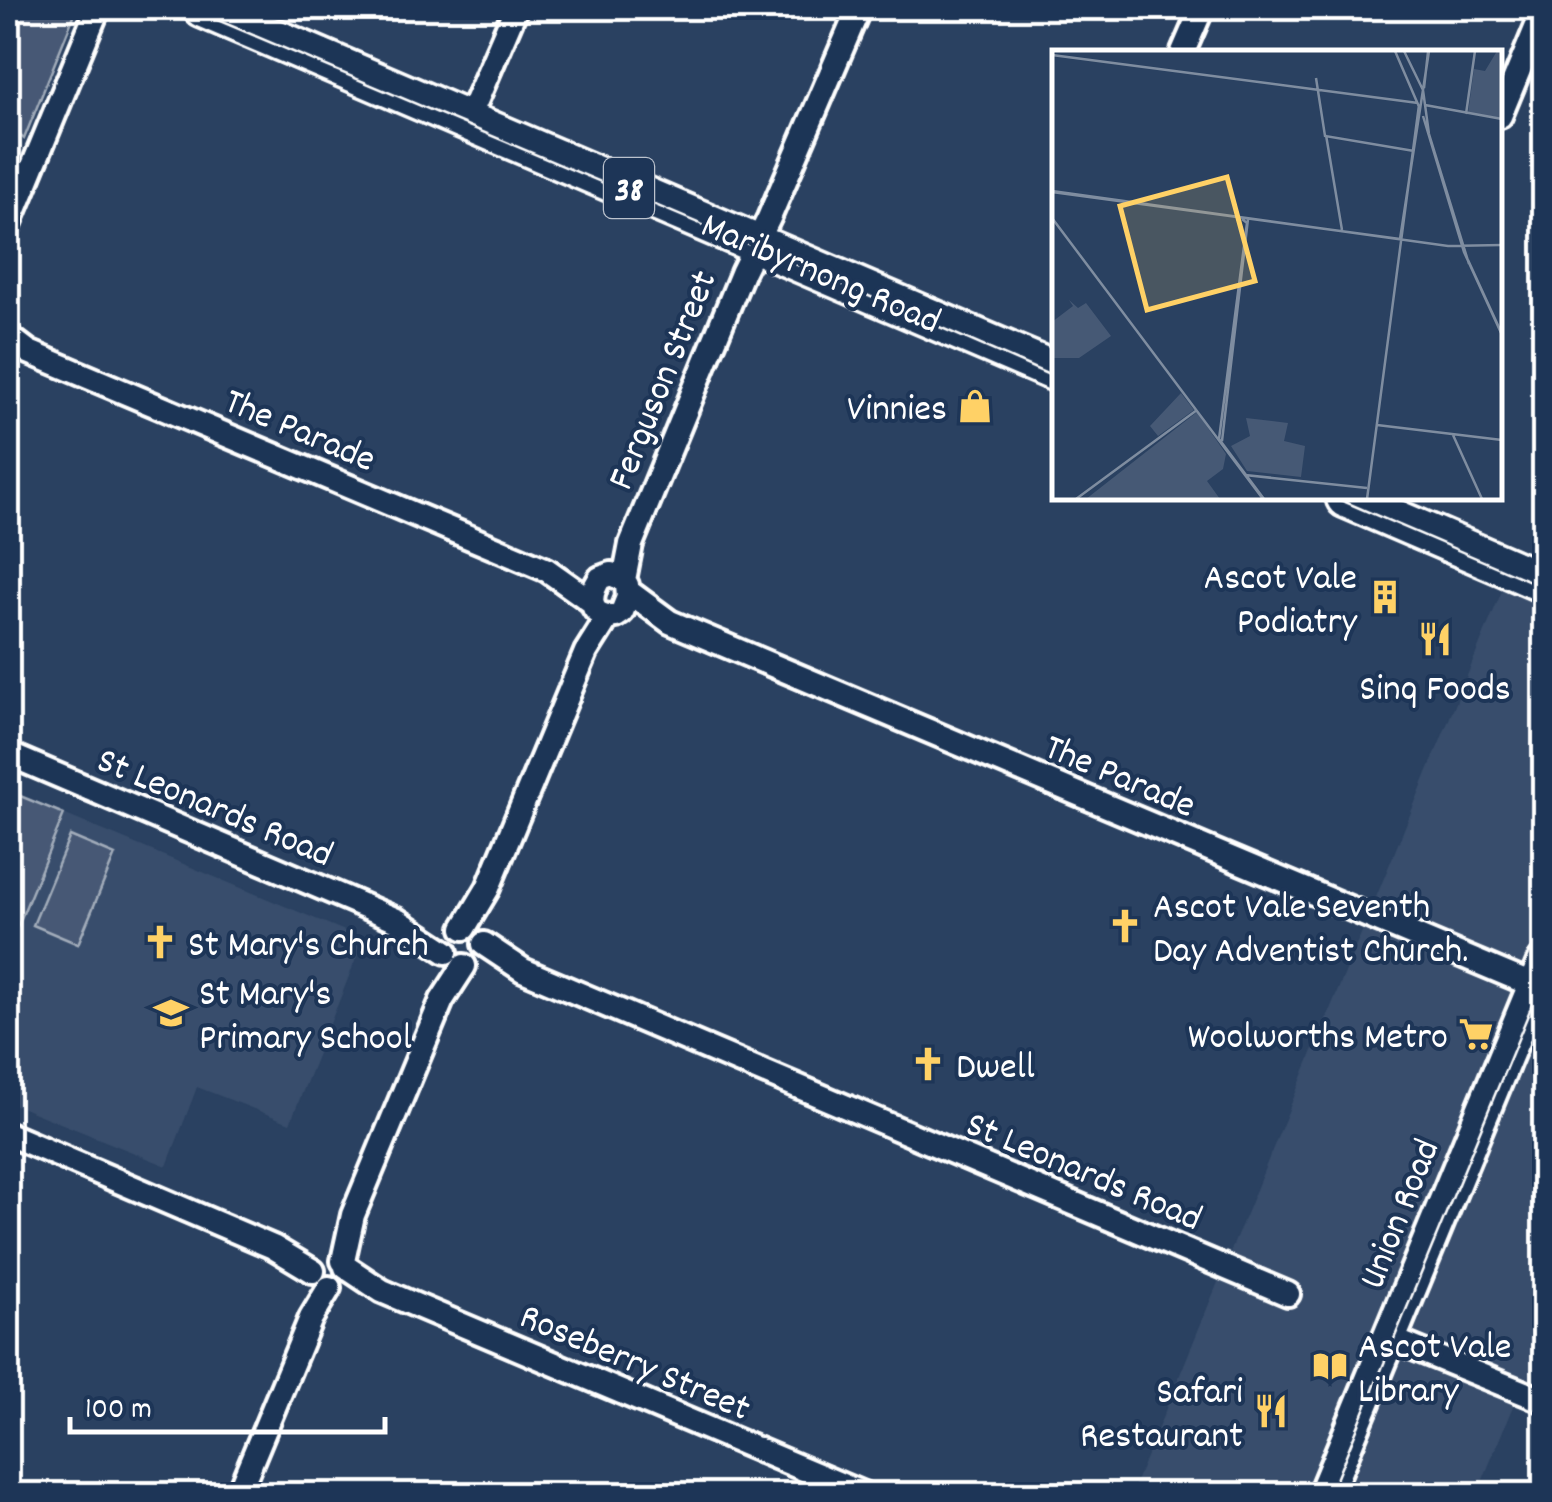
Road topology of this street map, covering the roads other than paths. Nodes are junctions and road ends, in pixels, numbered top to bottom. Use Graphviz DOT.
graph roads {
  1 [pos="98,8"];
  2 [pos="202,8"];
  3 [pos="516,8"];
  4 [pos="859,8"];
  5 [pos="1202,8"];
  6 [pos="1544,10"];
  7 [pos="1184,50"];
  8 [pos="1502,111"];
  9 [pos="468,120"];
  10 [pos="8,228"];
  11 [pos="756,242"];
  12 [pos="8,336"];
  13 [pos="18,350"];
  14 [pos="1052,365"];
  15 [pos="1351,500"];
  16 [pos="1544,582"];
  17 [pos="610,595"];
  18 [pos="8,754"];
  19 [pos="465,947"];
  20 [pos="1542,988"];
  21 [pos="8,1134"];
  22 [pos="329,1271"];
  23 [pos="1288,1294"];
  24 [pos="1398,1341"];
  25 [pos="1544,1401"];
  26 [pos="238,1494"];
  27 [pos="863,1494"];
  28 [pos="1325,1494"];
  29 [pos="1346,1494"];
  1 -- 10 [label="street"];
  2 -- 9 [label="main road, Maribyrnong Road / 38"];
  3 -- 9 [label="street"];
  4 -- 11 [label="street, Ferguson Street"];
  5 -- 7 [label="street"];
  6 -- 8 [label="street"];
  9 -- 11 [label="main road, Maribyrnong Road / 38"];
  11 -- 14 [label="main road, Maribyrnong Road / 38"];
  11 -- 17 [label="street, Ferguson Street"];
  12 -- 13 [label="street, The Parade"];
  13 -- 17 [label="street, The Parade"];
  15 -- 16 [label="main road"];
  17 -- 19 [label="street, Ferguson Street"];
  17 -- 20 [label="street, The Parade"];
  18 -- 19 [label="street, St Leonards Road"];
  19 -- 22 [label="street, Ferguson Street"];
  19 -- 23 [label="street, St Leonards Road"];
  20 -- 24 [label="street, Union Road"];
  21 -- 22 [label="street, Roseberry Street"];
  22 -- 26 [label="street, Ferguson Street"];
  22 -- 27 [label="street, Roseberry Street"];
  24 -- 25 [label="street"];
  24 -- 28 [label="street, Union Road"];
  24 -- 29 [label="street, Union Road"];
}
